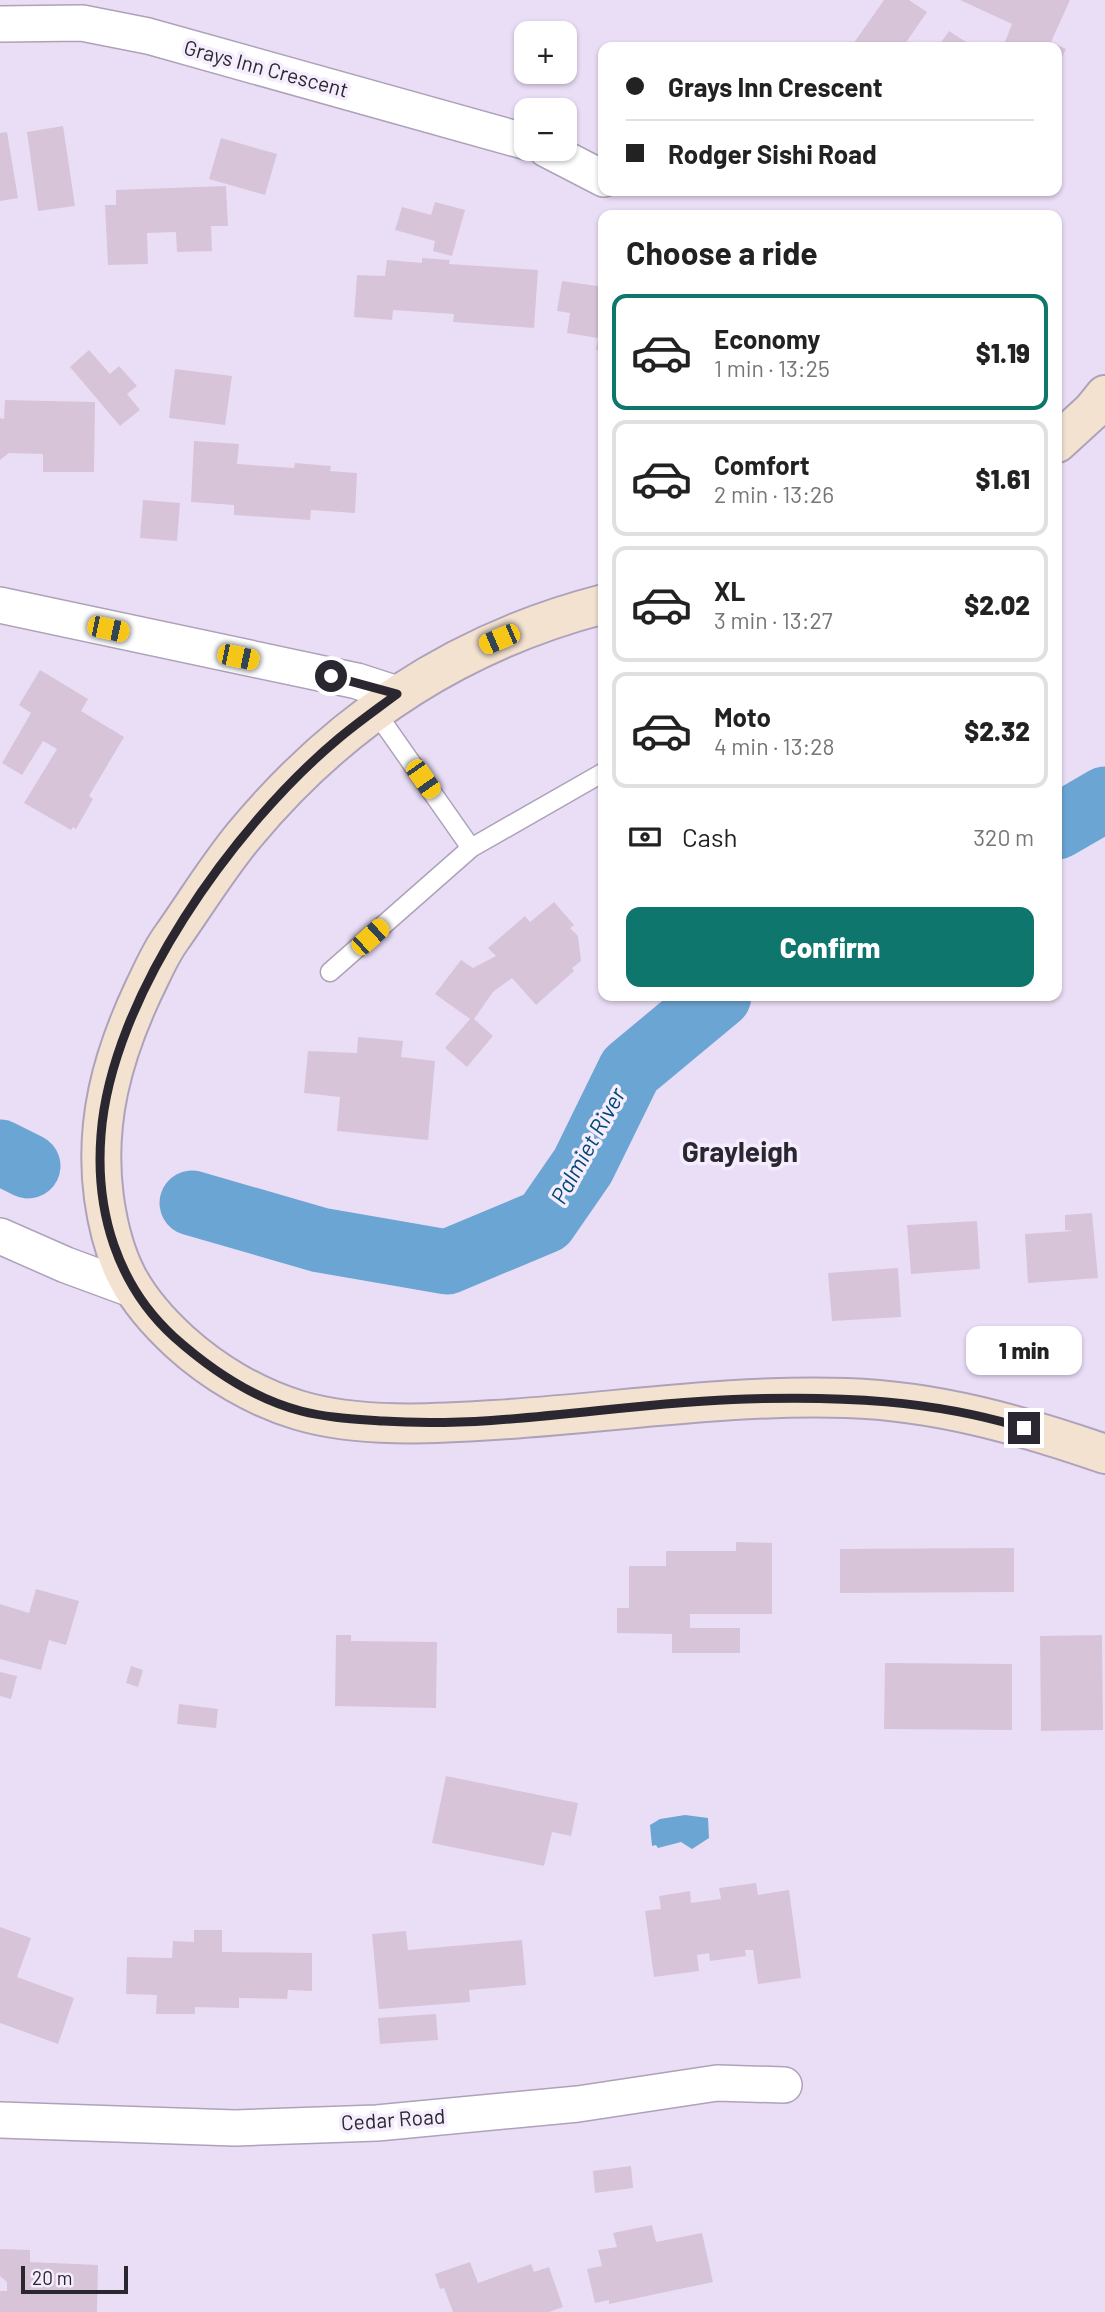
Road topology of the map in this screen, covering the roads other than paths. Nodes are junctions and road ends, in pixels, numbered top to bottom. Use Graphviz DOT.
graph roads {
  1 [pos="0,24"];
  2 [pos="514,138"];
  3 [pos="569,161"];
  4 [pos="598,176"];
  5 [pos="1105,395"];
  6 [pos="1062,438"];
  7 [pos="0,605"];
  8 [pos="598,606"];
  9 [pos="386,703"];
  10 [pos="598,775"];
  11 [pos="471,848"];
  12 [pos="330,972"];
  13 [pos="0,1236"];
  14 [pos="134,1290"];
  15 [pos="1105,1454"];
  16 [pos="784,2085"];
  17 [pos="0,2120"];
  1 -- 2 [label="street, Grays Inn Crescent"];
  3 -- 4 [label="street"];
  5 -- 6 [label="main road"];
  7 -- 9 [label="street"];
  8 -- 9 [label="main road"];
  9 -- 11 [label="lane"];
  9 -- 14 [label="main road"];
  10 -- 11 [label="lane"];
  11 -- 12 [label="lane"];
  13 -- 14 [label="street"];
  14 -- 15 [label="main road"];
  16 -- 17 [label="street, Cedar Road"];
}
